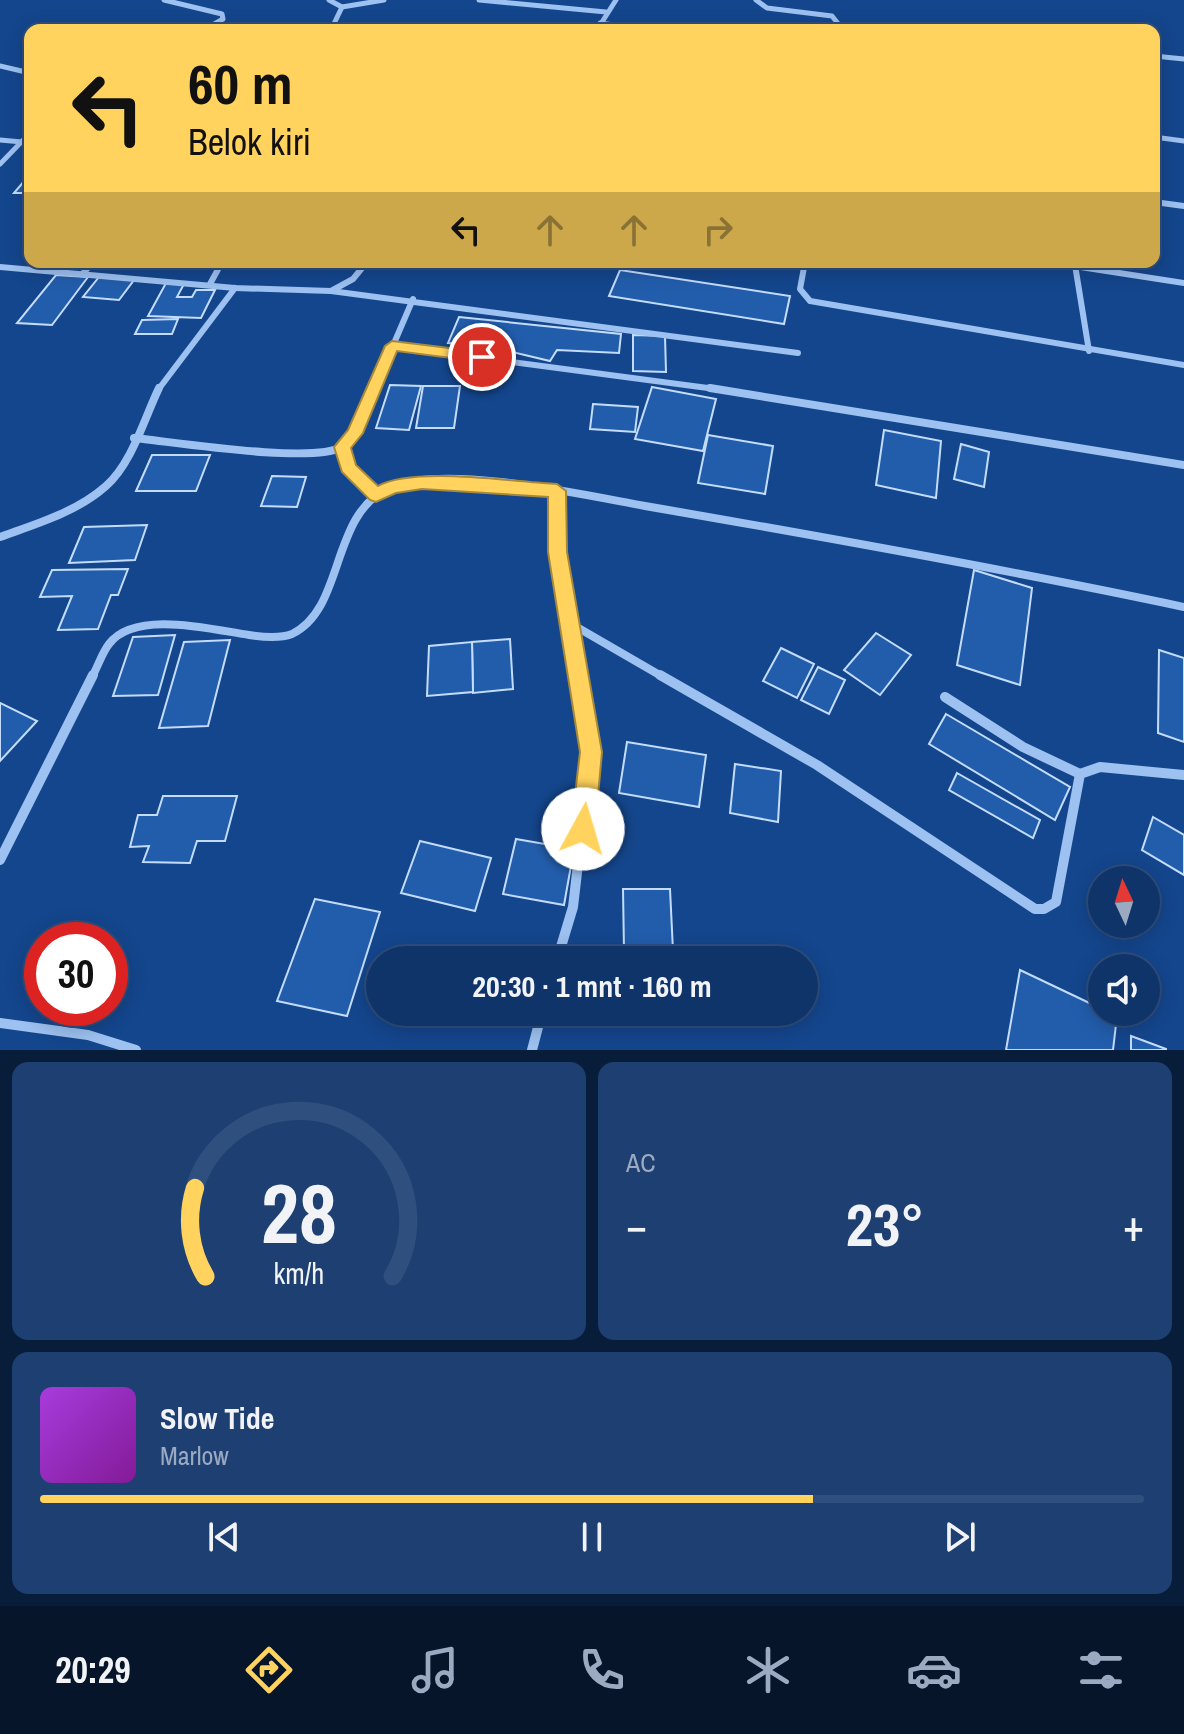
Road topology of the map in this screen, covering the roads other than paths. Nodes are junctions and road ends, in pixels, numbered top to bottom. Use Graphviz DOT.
graph roads {
  1 [pos="164,0"];
  2 [pos="329,0"];
  3 [pos="384,0"];
  4 [pos="479,0"];
  5 [pos="616,0"];
  6 [pos="756,0"];
  7 [pos="342,7"];
  8 [pos="606,12"];
  9 [pos="600,23"];
  10 [pos="214,24"];
  11 [pos="334,24"];
  12 [pos="607,24"];
  13 [pos="838,24"];
  14 [pos="1160,57"];
  15 [pos="1184,59"];
  16 [pos="0,66"];
  17 [pos="24,72"];
  18 [pos="1160,138"];
  19 [pos="0,140"];
  20 [pos="24,140"];
  21 [pos="1184,141"];
  22 [pos="22,142"];
  23 [pos="0,164"];
  24 [pos="1160,203"];
  25 [pos="1184,206"];
  26 [pos="0,267"];
  27 [pos="88,268"];
  28 [pos="219,268"];
  29 [pos="362,268"];
  30 [pos="803,268"];
  31 [pos="1075,268"];
  32 [pos="1093,268"];
  33 [pos="83,273"];
  34 [pos="1184,283"];
  35 [pos="210,284"];
  36 [pos="235,288"];
  37 [pos="331,291"];
  38 [pos="413,299"];
  39 [pos="392,346"];
  40 [pos="1089,351"];
  41 [pos="798,353"];
  42 [pos="1184,365"];
  43 [pos="134,438"];
  44 [pos="342,447"];
  45 [pos="1184,465"];
  46 [pos="557,491"];
  47 [pos="376,495"];
  48 [pos="0,537"];
  49 [pos="1184,607"];
  50 [pos="568,622"];
  51 [pos="945,697"];
  52 [pos="1080,774"];
  53 [pos="1184,775"];
  54 [pos="0,860"];
  55 [pos="561,946"];
  56 [pos="0,1023"];
  57 [pos="538,1026"];
  58 [pos="136,1050"];
  59 [pos="532,1050"];
  1 -- 10 [label="street"];
  2 -- 7 [label="street"];
  3 -- 7 [label="street"];
  4 -- 8 [label="street"];
  5 -- 8 [label="street"];
  6 -- 13 [label="street"];
  7 -- 11 [label="street"];
  8 -- 9 [label="street"];
  9 -- 12 [label="street"];
  14 -- 15 [label="street"];
  16 -- 17 [label="street"];
  18 -- 21 [label="street"];
  19 -- 22 [label="street"];
  20 -- 22 [label="street"];
  22 -- 23 [label="street"];
  24 -- 25 [label="street"];
  26 -- 33 [label="street"];
  27 -- 33 [label="street"];
  28 -- 35 [label="street"];
  29 -- 37 [label="street"];
  30 -- 40 [label="street"];
  31 -- 40 [label="street"];
  32 -- 34 [label="street"];
  33 -- 35 [label="street"];
  35 -- 36 [label="street"];
  36 -- 37 [label="street"];
  36 -- 43 [label="street"];
  37 -- 38 [label="street"];
  38 -- 39 [label="street"];
  38 -- 41 [label="street"];
  39 -- 44 [label="street"];
  39 -- 45 [label="street"];
  40 -- 42 [label="street"];
  43 -- 44 [label="street"];
  43 -- 48 [label="street"];
  44 -- 47 [label="street"];
  46 -- 47 [label="street"];
  46 -- 49 [label="street"];
  46 -- 50 [label="street"];
  47 -- 54 [label="street"];
  50 -- 52 [label="street"];
  50 -- 55 [label="street"];
  51 -- 52 [label="street"];
  52 -- 53 [label="street"];
  56 -- 58 [label="street"];
  57 -- 59 [label="street"];
}
